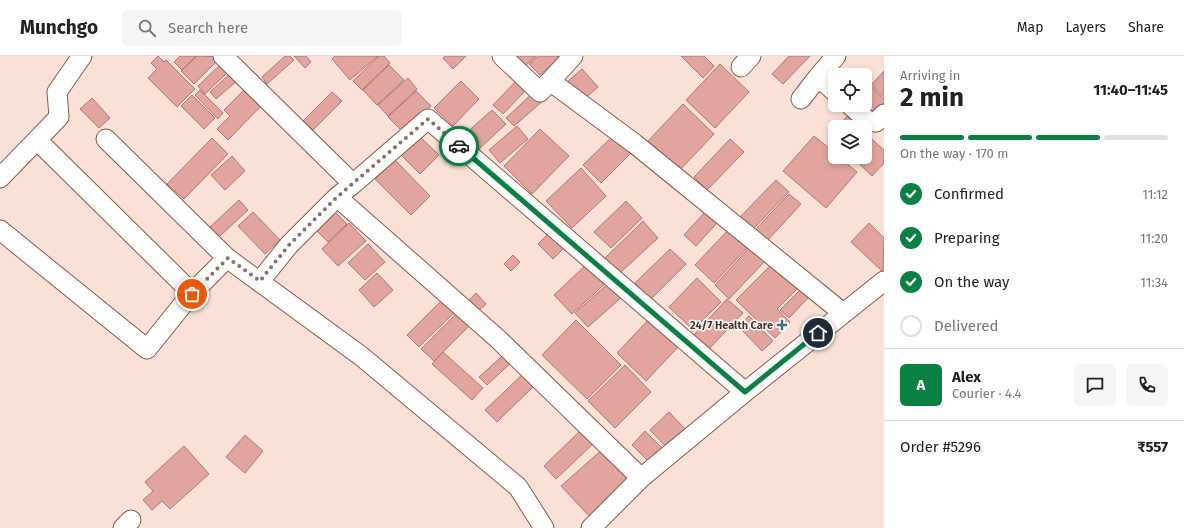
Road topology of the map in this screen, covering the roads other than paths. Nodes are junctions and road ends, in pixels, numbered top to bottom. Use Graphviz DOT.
graph roads {
  1 [pos="82,56"];
  2 [pos="502,56"];
  3 [pos="573,56"];
  4 [pos="836,56"];
  5 [pos="229,58"];
  6 [pos="818,77"];
  7 [pos="550,81"];
  8 [pos="828,86"];
  9 [pos="800,99"];
  10 [pos="858,112"];
  11 [pos="884,114"];
  12 [pos="106,139"];
  13 [pos="37,140"];
  14 [pos="0,178"];
  15 [pos="353,184"];
  16 [pos="337,197"];
  17 [pos="0,230"];
  18 [pos="228,258"];
  19 [pos="260,281"];
  20 [pos="884,281"];
  21 [pos="192,294"];
  22 [pos="843,313"];
  23 [pos="745,392"];
  24 [pos="641,478"];
  25 [pos="544,528"];
  26 [pos="591,528"];
  1 -- 13 [label="street"];
  2 -- 7 [label="street"];
  3 -- 7 [label="street"];
  4 -- 6 [label="street"];
  5 -- 15 [label="street"];
  6 -- 8 [label="street"];
  6 -- 9 [label="street"];
  7 -- 22 [label="street"];
  10 -- 11 [label="street"];
  12 -- 18 [label="street"];
  13 -- 14 [label="street"];
  13 -- 21 [label="street"];
  15 -- 16 [label="street"];
  15 -- 23 [label="street"];
  16 -- 19 [label="street"];
  16 -- 24 [label="street"];
  17 -- 21 [label="street"];
  18 -- 19 [label="street"];
  18 -- 21 [label="street"];
  19 -- 25 [label="street"];
  20 -- 22 [label="street"];
  22 -- 23 [label="street"];
  23 -- 24 [label="street"];
  24 -- 26 [label="street"];
}
